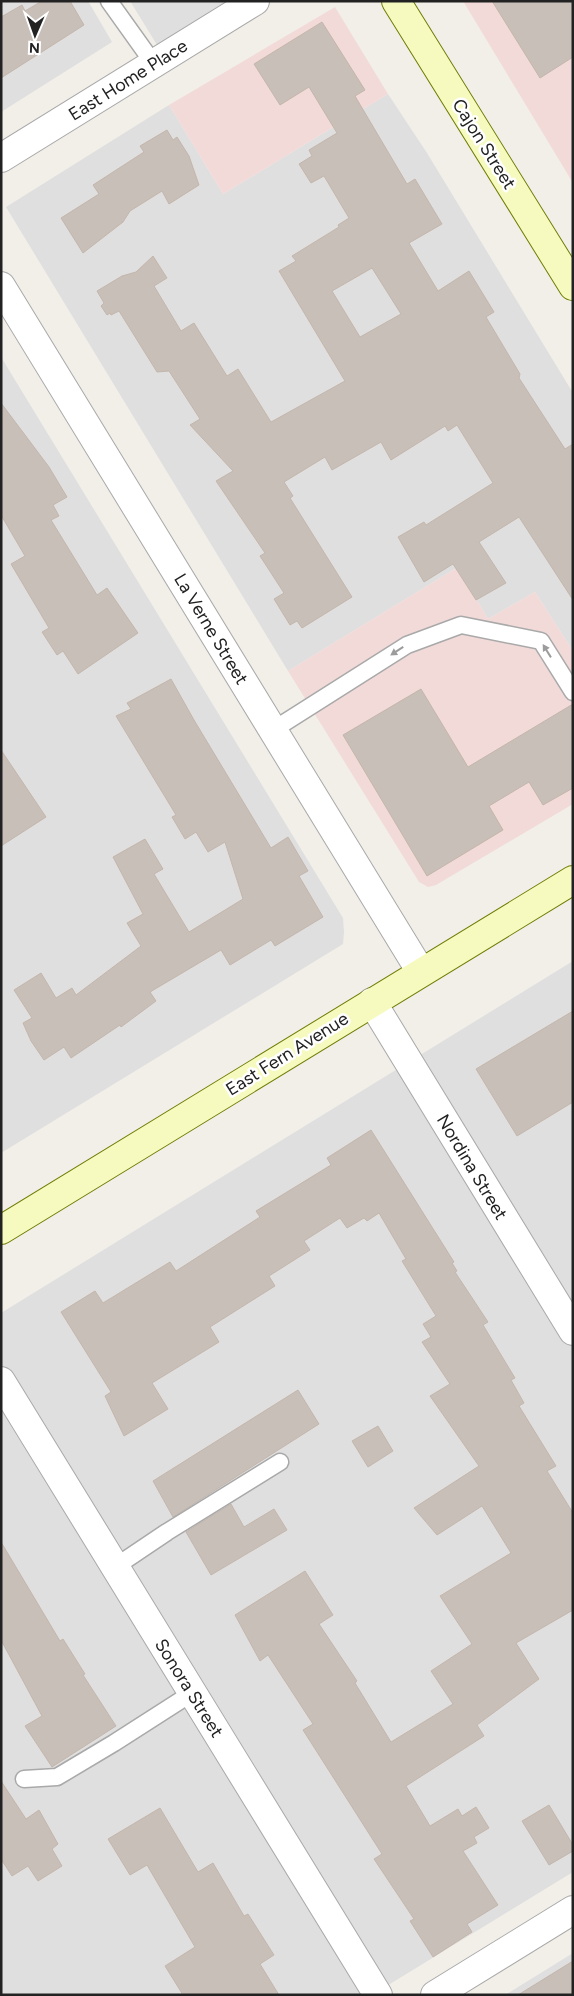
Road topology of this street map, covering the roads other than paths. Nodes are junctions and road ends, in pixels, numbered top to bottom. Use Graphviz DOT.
graph roads {
  1 [pos="109,1"];
  2 [pos="255,1"];
  3 [pos="396,1"];
  4 [pos="154,64"];
  5 [pos="1,158"];
  6 [pos="1,286"];
  7 [pos="573,286"];
  8 [pos="573,692"];
  9 [pos="273,730"];
  10 [pos="573,880"];
  11 [pos="421,972"];
  12 [pos="372,1002"];
  13 [pos="1,1230"];
  14 [pos="573,1331"];
  15 [pos="1,1382"];
  16 [pos="280,1462"];
  17 [pos="115,1567"];
  18 [pos="192,1693"];
  19 [pos="24,1779"];
  20 [pos="573,1910"];
  21 [pos="378,1995"];
  22 [pos="436,1995"];
  1 -- 4 [label="lane"];
  2 -- 4 [label="street, East Home Place"];
  3 -- 7 [label="street, Cajon Street"];
  4 -- 5 [label="street, East Home Place"];
  6 -- 9 [label="street, La Verne Street"];
  8 -- 9 [label="lane, one-way"];
  9 -- 11 [label="street, La Verne Street"];
  10 -- 11 [label="street, East Fern Avenue"];
  11 -- 12 [label="street, East Fern Avenue"];
  12 -- 13 [label="street, East Fern Avenue"];
  12 -- 14 [label="street, Nordina Street"];
  15 -- 17 [label="street, Sonora Street"];
  16 -- 17 [label="lane"];
  17 -- 18 [label="street, Sonora Street"];
  18 -- 19 [label="lane"];
  18 -- 21 [label="street, Sonora Street"];
  20 -- 22 [label="street"];
}
